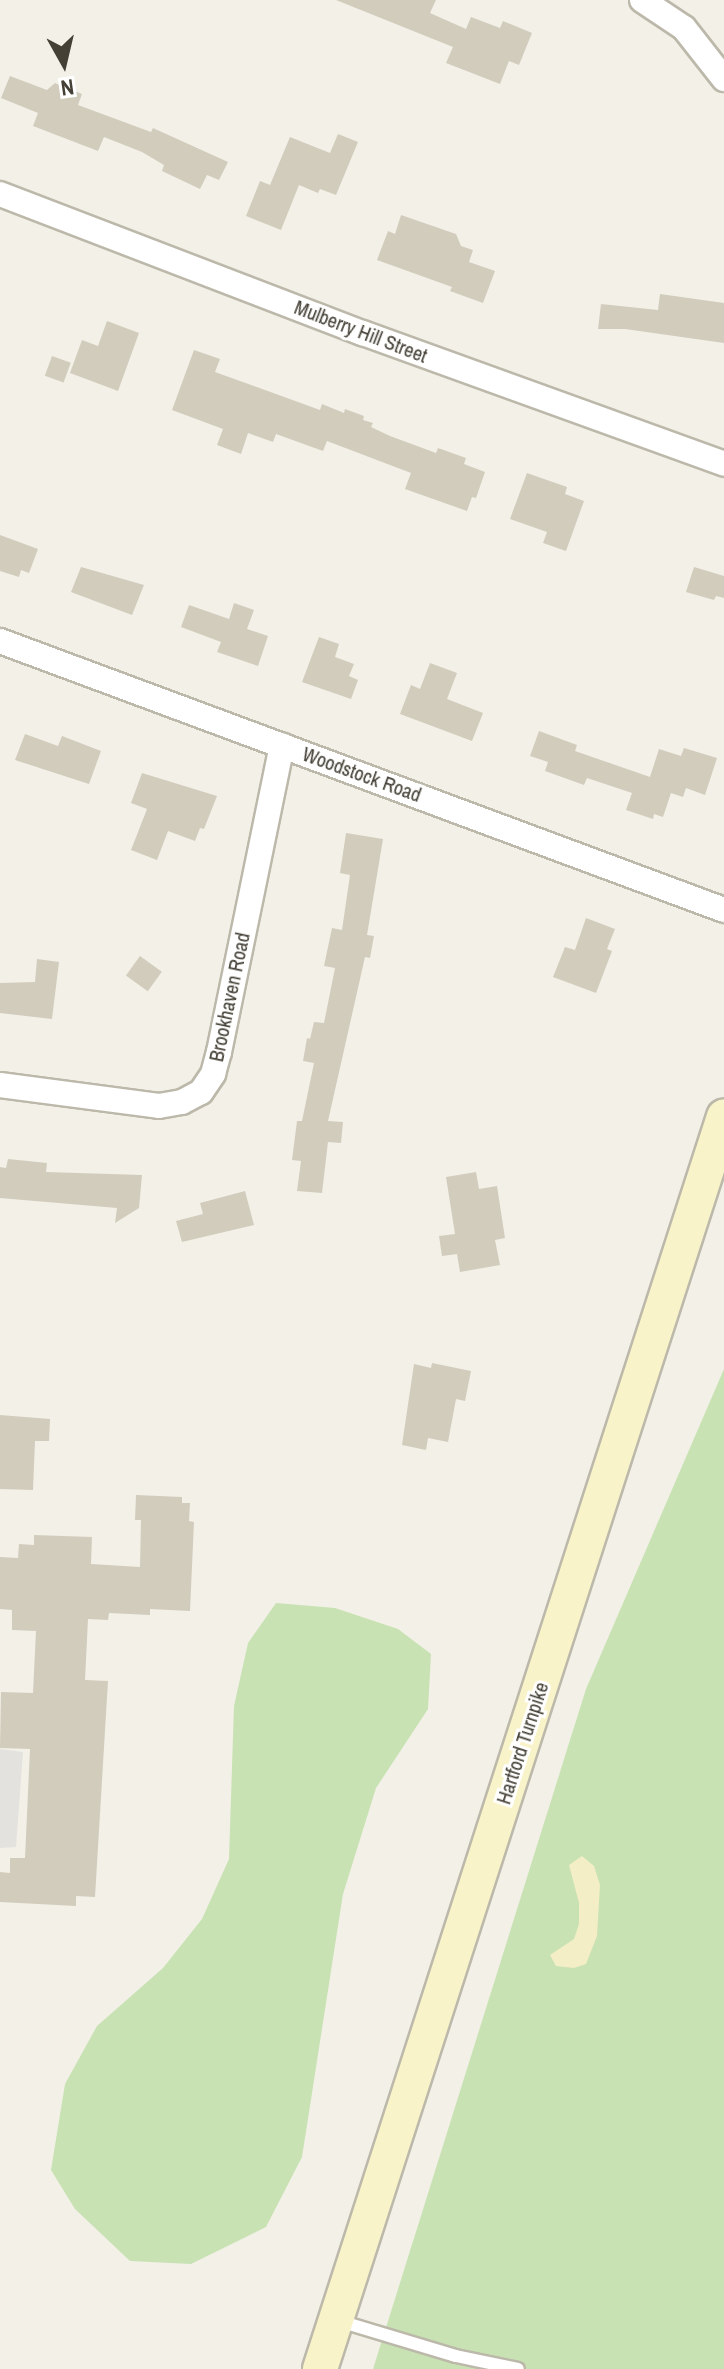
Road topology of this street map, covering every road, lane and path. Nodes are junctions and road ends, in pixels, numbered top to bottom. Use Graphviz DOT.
graph roads {
  1 [pos="642,0"];
  2 [pos="724,79"];
  3 [pos="0,194"];
  4 [pos="724,464"];
  5 [pos="0,641"];
  6 [pos="282,745"];
  7 [pos="724,910"];
  8 [pos="0,1085"];
  9 [pos="724,1117"];
  10 [pos="336,2319"];
  11 [pos="320,2369"];
  12 [pos="518,2369"];
  1 -- 2 [label="street"];
  3 -- 4 [label="street, Mulberry Hill Street"];
  5 -- 6 [label="street, Woodstock Road"];
  6 -- 7 [label="street, Woodstock Road"];
  6 -- 8 [label="street, Brookhaven Road"];
  9 -- 10 [label="main road, Hartford Turnpike"];
  10 -- 11 [label="main road, Hartford Turnpike"];
  10 -- 12 [label="lane"];
}
